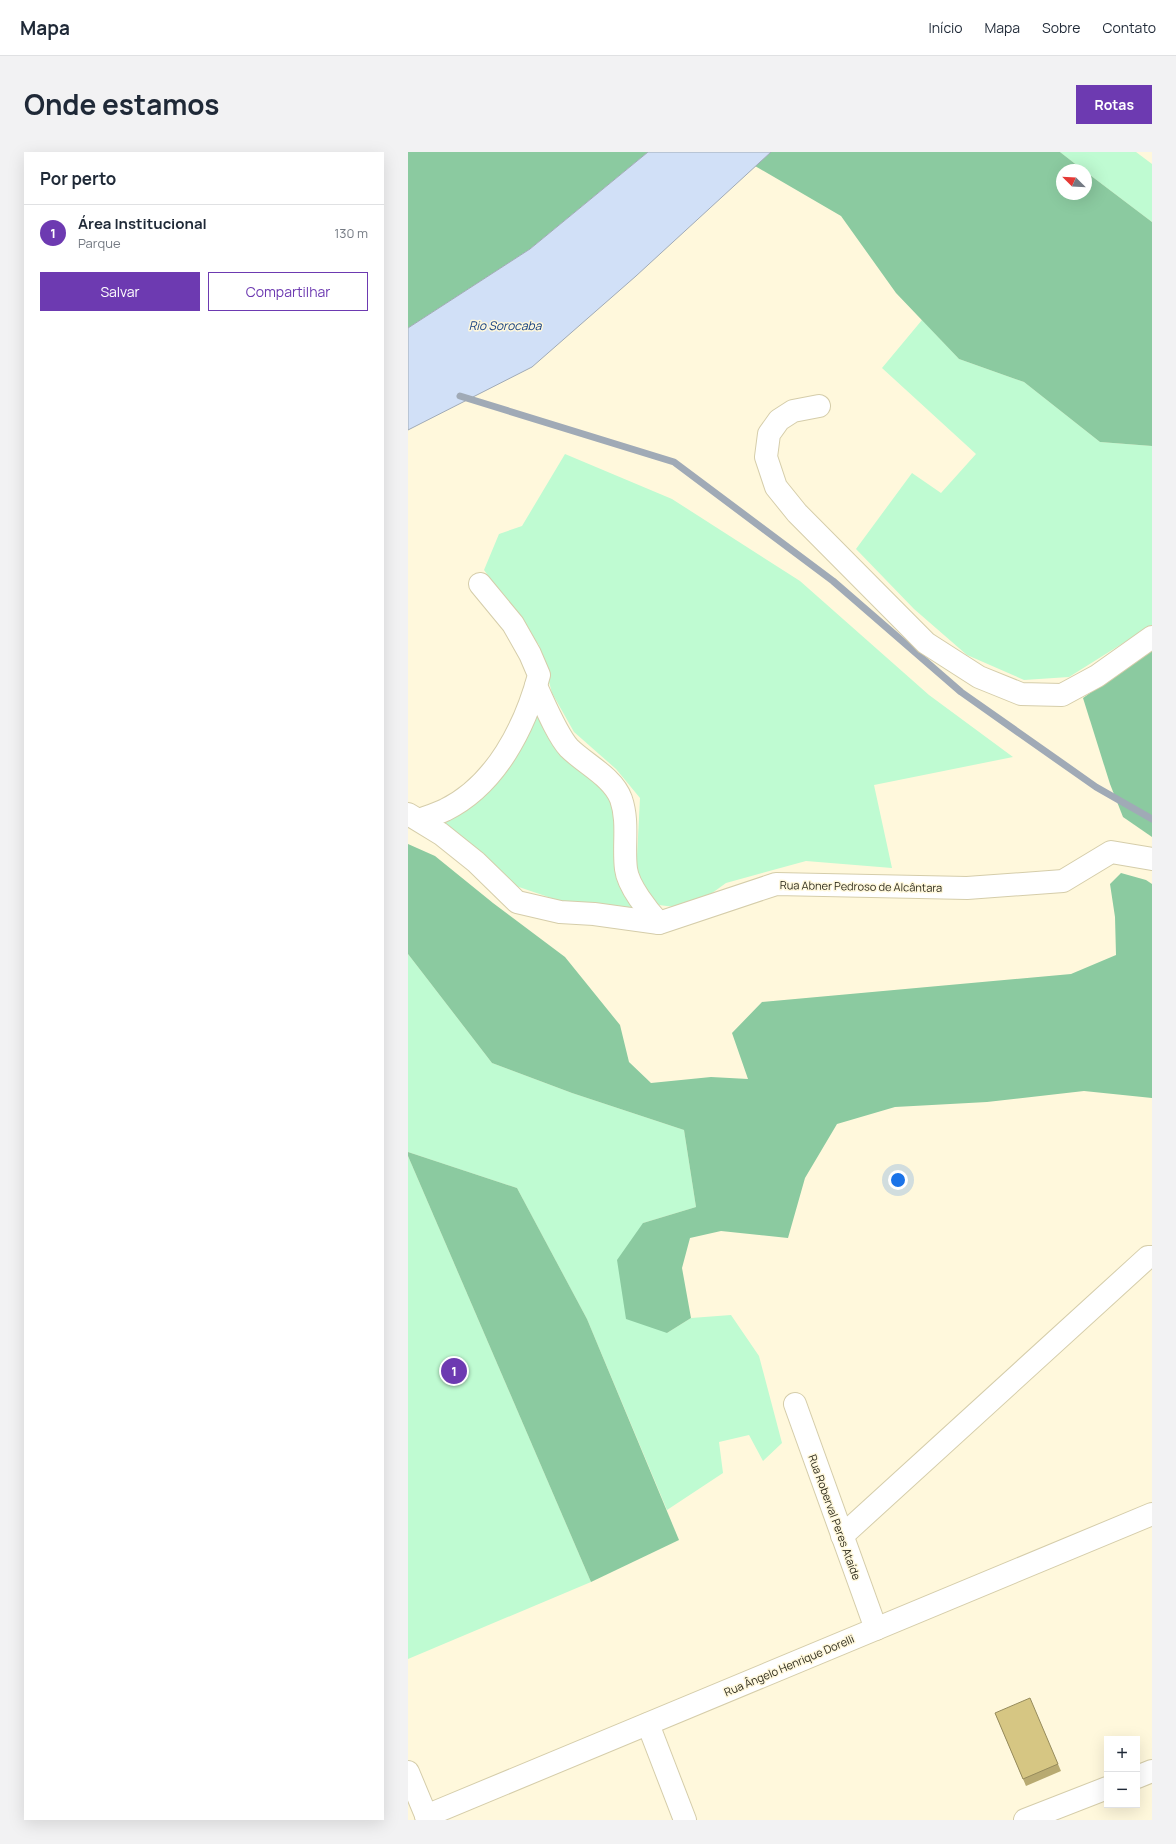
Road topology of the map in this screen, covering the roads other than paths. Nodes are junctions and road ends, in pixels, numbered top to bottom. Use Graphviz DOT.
graph roads {
  1 [pos="819,406"];
  2 [pos="480,584"];
  3 [pos="1152,637"];
  4 [pos="536,686"];
  5 [pos="414,817"];
  6 [pos="1152,859"];
  7 [pos="659,923"];
  8 [pos="1152,1256"];
  9 [pos="795,1404"];
  10 [pos="1152,1514"];
  11 [pos="842,1536"];
  12 [pos="876,1629"];
  13 [pos="648,1724"];
  14 [pos="1152,1771"];
  15 [pos="408,1772"];
  16 [pos="1140,1776"];
  17 [pos="1104,1789"];
  18 [pos="427,1818"];
  19 [pos="685,1820"];
  20 [pos="1026,1820"];
  1 -- 3 [label="street"];
  2 -- 4 [label="street"];
  4 -- 5 [label="street"];
  4 -- 7 [label="street"];
  5 -- 7 [label="street, Rua Abner Pedroso de Alcântara"];
  6 -- 7 [label="street, Rua Abner Pedroso de Alcântara"];
  8 -- 11 [label="street"];
  9 -- 11 [label="street, Rua Roberval Peres Ataíde"];
  10 -- 12 [label="street, Rua Ângelo Henrique Dorelli"];
  11 -- 12 [label="street, Rua Roberval Peres Ataíde"];
  12 -- 13 [label="street, Rua Ângelo Henrique Dorelli"];
  13 -- 18 [label="street, Rua Ângelo Henrique Dorelli"];
  13 -- 19 [label="street"];
  14 -- 16 [label="street"];
  15 -- 18 [label="street"];
  17 -- 20 [label="street"];
}
